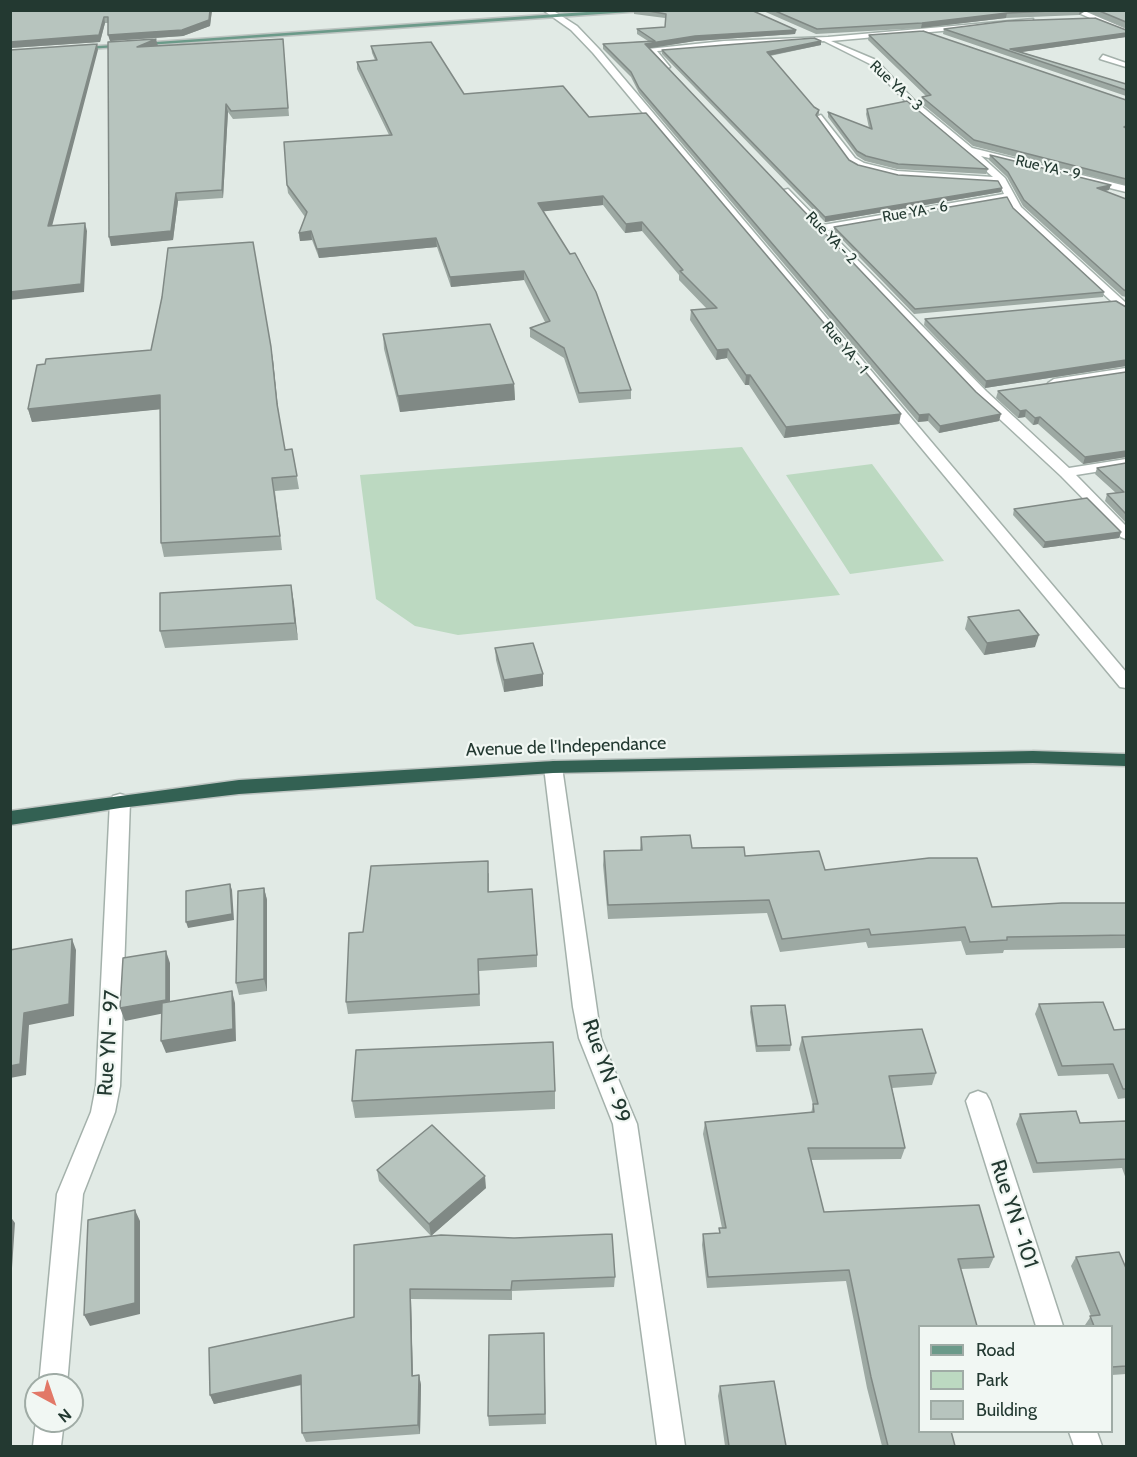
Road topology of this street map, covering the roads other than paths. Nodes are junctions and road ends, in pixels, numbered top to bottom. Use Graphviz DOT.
graph roads {
  1 [pos="546,10"];
  2 [pos="656,10"];
  3 [pos="1074,15"];
  4 [pos="558,18"];
  5 [pos="1040,21"];
  6 [pos="800,32"];
  7 [pos="921,32"];
  8 [pos="1126,32"];
  9 [pos="820,40"];
  10 [pos="944,40"];
  11 [pos="68,49"];
  12 [pos="1103,57"];
  13 [pos="1126,65"];
  14 [pos="674,76"];
  15 [pos="821,118"];
  16 [pos="968,150"];
  17 [pos="775,180"];
  18 [pos="1002,180"];
  19 [pos="1126,189"];
  20 [pos="1009,196"];
  21 [pos="821,228"];
  22 [pos="1119,304"];
  23 [pos="1126,372"];
  24 [pos="1037,386"];
  25 [pos="1004,391"];
  26 [pos="981,394"];
  27 [pos="1126,463"];
  28 [pos="1066,473"];
  29 [pos="1126,534"];
  30 [pos="1126,684"];
  31 [pos="1126,760"];
  32 [pos="553,767"];
  33 [pos="120,801"];
  34 [pos="10,818"];
  35 [pos="978,1101"];
  36 [pos="1050,1325"];
  37 [pos="54,1373"];
  38 [pos="671,1446"];
  1 -- 4 [label="street, Rue YA - 1"];
  2 -- 4 [label="main road"];
  3 -- 8 [label="street"];
  4 -- 11 [label="main road"];
  4 -- 30 [label="street, Rue YA - 1"];
  5 -- 7 [label="street"];
  6 -- 9 [label="street, Rue YA - 3"];
  7 -- 9 [label="street"];
  7 -- 10 [label="street"];
  9 -- 14 [label="street"];
  9 -- 16 [label="street, Rue YA - 3"];
  12 -- 13 [label="street"];
  15 -- 18 [label="street"];
  16 -- 18 [label="street, Rue YA - 3"];
  16 -- 19 [label="street, Rue YA - 9"];
  17 -- 21 [label="street, Rue YA - 2"];
  18 -- 20 [label="street"];
  20 -- 21 [label="street, Rue YA - 6"];
  20 -- 22 [label="street"];
  21 -- 26 [label="street, Rue YA - 2"];
  23 -- 24 [label="street"];
  25 -- 26 [label="street"];
  26 -- 28 [label="street, Rue YA - 2"];
  27 -- 28 [label="street"];
  28 -- 29 [label="street, Rue YA - 2"];
  31 -- 32 [label="highway, Avenue de l'Independance"];
  32 -- 33 [label="highway, Avenue de l'Independance"];
  32 -- 38 [label="street, Rue YN - 99"];
  33 -- 34 [label="highway, Avenue de l'Independance"];
  33 -- 37 [label="street, Rue YN - 97"];
  35 -- 36 [label="street, Rue YN - 101"];
}
